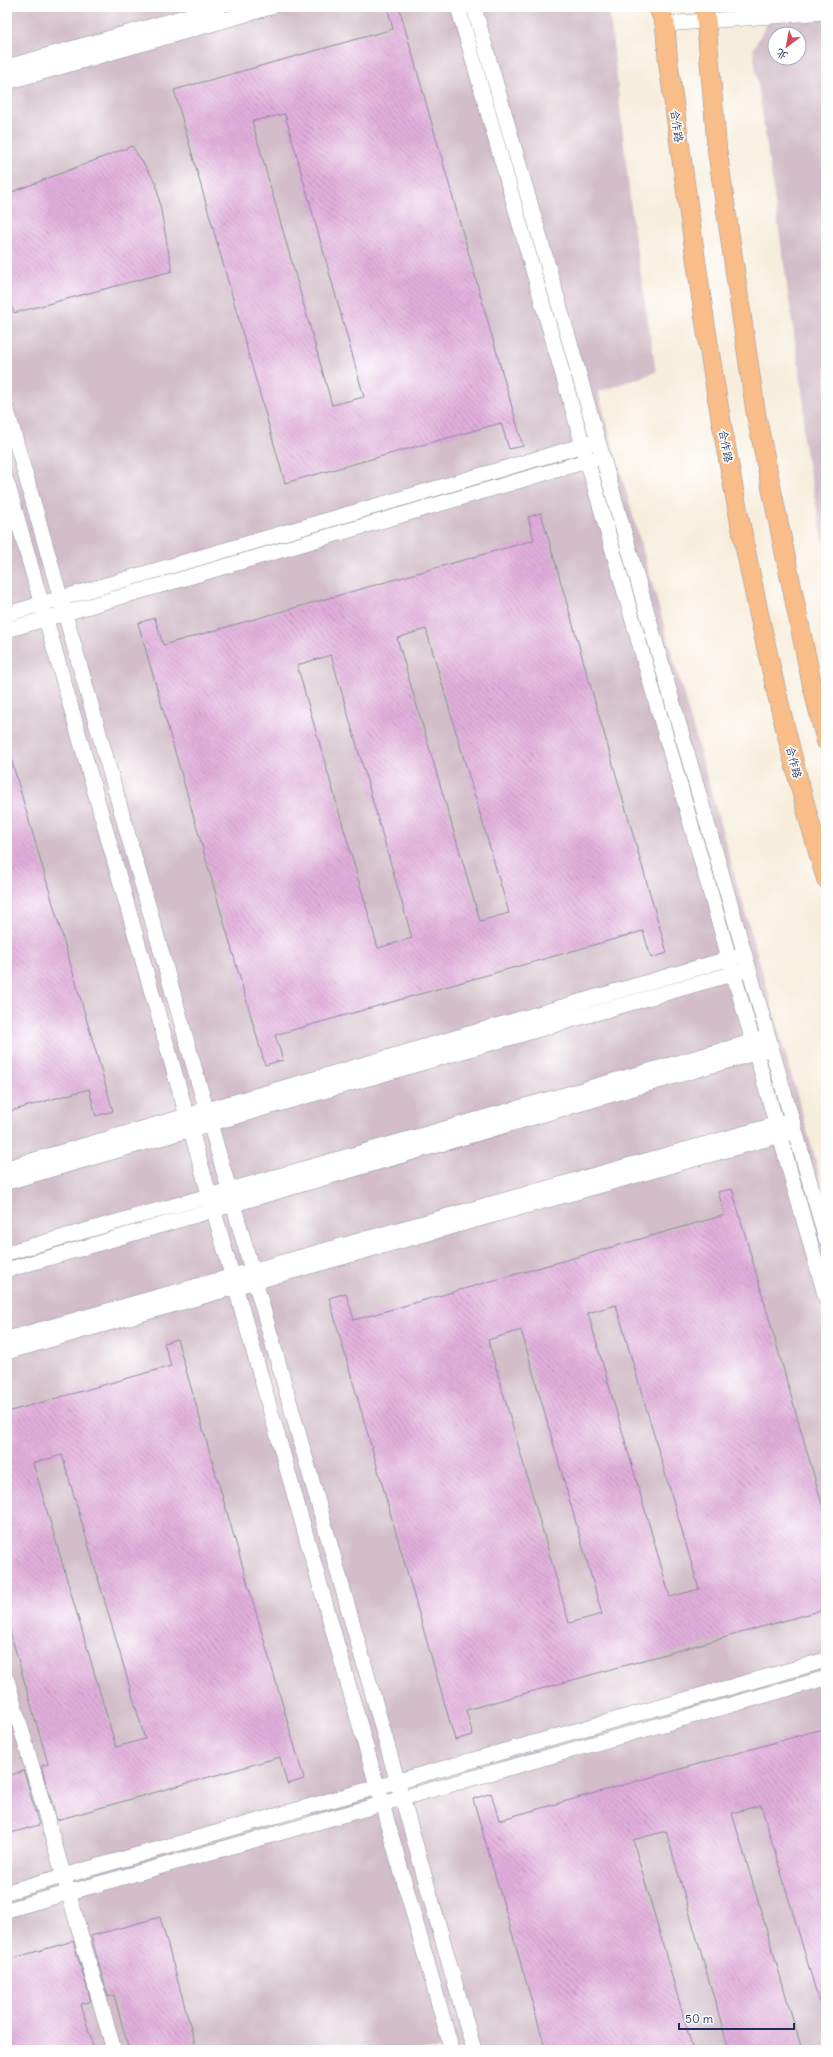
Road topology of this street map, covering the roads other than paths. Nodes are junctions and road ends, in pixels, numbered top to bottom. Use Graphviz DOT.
graph roads {
  1 [pos="220,7"];
  2 [pos="271,7"];
  3 [pos="458,7"];
  4 [pos="474,7"];
  5 [pos="826,12"];
  6 [pos="705,15"];
  7 [pos="662,16"];
  8 [pos="7,67"];
  9 [pos="7,82"];
  10 [pos="7,410"];
  11 [pos="598,441"];
  12 [pos="583,445"];
  13 [pos="603,457"];
  14 [pos="588,461"];
  15 [pos="7,482"];
  16 [pos="60,598"];
  17 [pos="42,604"];
  18 [pos="65,613"];
  19 [pos="7,614"];
  20 [pos="46,619"];
  21 [pos="7,630"];
  22 [pos="826,741"];
  23 [pos="826,879"];
  24 [pos="745,954"];
  25 [pos="729,958"];
  26 [pos="749,969"];
  27 [pos="734,973"];
  28 [pos="770,1043"];
  29 [pos="754,1047"];
  30 [pos="208,1117"];
  31 [pos="189,1122"];
  32 [pos="793,1126"];
  33 [pos="778,1130"];
  34 [pos="7,1168"];
  35 [pos="7,1182"];
  36 [pos="231,1197"];
  37 [pos="211,1203"];
  38 [pos="826,1240"];
  39 [pos="7,1253"];
  40 [pos="7,1270"];
  41 [pos="254,1276"];
  42 [pos="234,1281"];
  43 [pos="826,1298"];
  44 [pos="7,1339"];
  45 [pos="7,1352"];
  46 [pos="826,1660"];
  47 [pos="826,1678"];
  48 [pos="7,1680"];
  49 [pos="397,1782"];
  50 [pos="377,1787"];
  51 [pos="402,1798"];
  52 [pos="382,1804"];
  53 [pos="64,1876"];
  54 [pos="7,1892"];
  55 [pos="68,1892"];
  56 [pos="7,1910"];
  57 [pos="114,2050"];
  58 [pos="452,2050"];
  59 [pos="474,2050"];
  1 -- 8 [label="street"];
  2 -- 9 [label="street"];
  3 -- 12 [label="street"];
  4 -- 11 [label="street"];
  5 -- 6 [label="street"];
  6 -- 7 [label="street"];
  6 -- 22 [label="main road"];
  7 -- 23 [label="main road, 合作路"];
  10 -- 16 [label="street"];
  11 -- 12 [label="street"];
  11 -- 13 [label="street"];
  12 -- 14 [label="street"];
  12 -- 16 [label="street"];
  13 -- 14 [label="street"];
  13 -- 24 [label="street"];
  14 -- 18 [label="street"];
  14 -- 25 [label="street"];
  15 -- 17 [label="street"];
  16 -- 17 [label="street"];
  16 -- 18 [label="street"];
  17 -- 19 [label="street"];
  17 -- 20 [label="street"];
  18 -- 20 [label="street"];
  18 -- 30 [label="street"];
  20 -- 21 [label="street"];
  20 -- 31 [label="street"];
  24 -- 25 [label="street"];
  24 -- 26 [label="street"];
  25 -- 27 [label="street"];
  25 -- 30 [label="street"];
  26 -- 27 [label="street"];
  26 -- 28 [label="street"];
  27 -- 29 [label="street"];
  27 -- 30 [label="street"];
  28 -- 29 [label="street"];
  28 -- 32 [label="street"];
  29 -- 33 [label="street"];
  29 -- 36 [label="street"];
  30 -- 31 [label="street"];
  30 -- 36 [label="street"];
  31 -- 34 [label="street"];
  31 -- 35 [label="street"];
  31 -- 37 [label="street"];
  32 -- 33 [label="street"];
  32 -- 38 [label="street"];
  33 -- 41 [label="street"];
  33 -- 43 [label="street"];
  36 -- 37 [label="street"];
  36 -- 41 [label="street"];
  37 -- 39 [label="street"];
  37 -- 40 [label="street"];
  37 -- 42 [label="street"];
  41 -- 42 [label="street"];
  41 -- 49 [label="street"];
  42 -- 44 [label="street"];
  42 -- 45 [label="street"];
  42 -- 50 [label="street"];
  46 -- 49 [label="street"];
  47 -- 51 [label="street"];
  48 -- 53 [label="street"];
  49 -- 50 [label="street"];
  49 -- 51 [label="street"];
  50 -- 52 [label="street"];
  50 -- 53 [label="street"];
  51 -- 52 [label="street"];
  51 -- 59 [label="street"];
  52 -- 55 [label="street"];
  52 -- 58 [label="street"];
  53 -- 54 [label="street"];
  53 -- 55 [label="street"];
  55 -- 56 [label="street"];
  55 -- 57 [label="street"];
}
